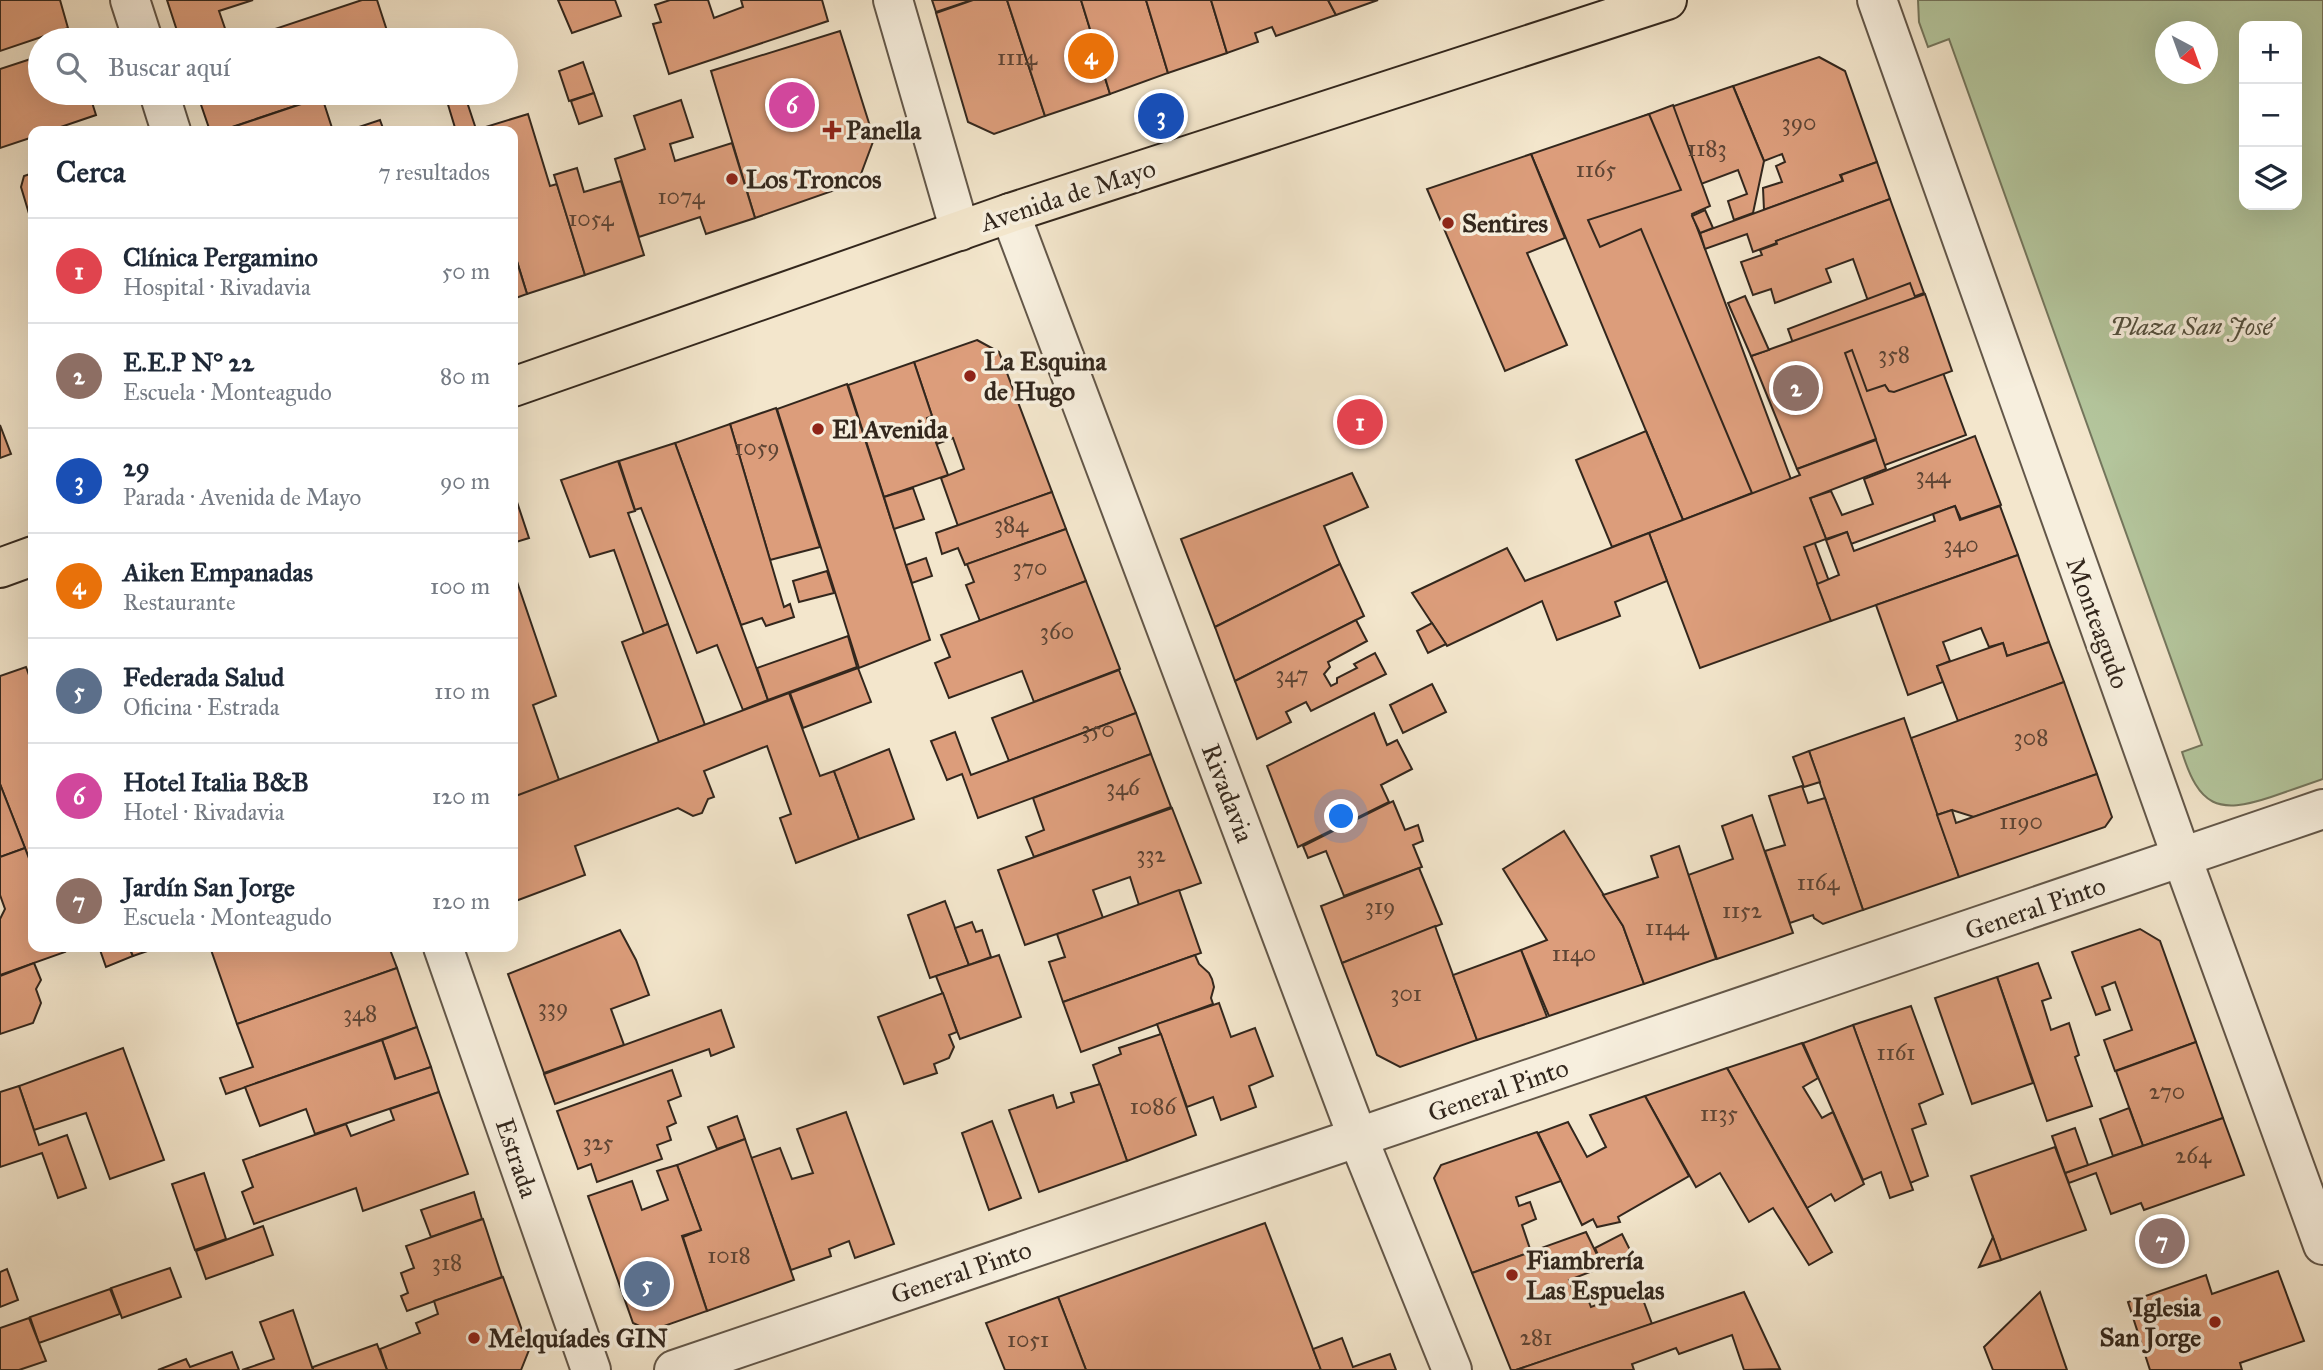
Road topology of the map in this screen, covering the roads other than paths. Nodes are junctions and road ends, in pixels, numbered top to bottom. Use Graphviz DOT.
graph roads {
  1 [pos="130,0"];
  2 [pos="892,0"];
  3 [pos="1667,0"];
  4 [pos="1877,0"];
  5 [pos="139,28"];
  6 [pos="163,105"];
  7 [pos="169,126"];
  8 [pos="1010,213"];
  9 [pos="960,231"];
  10 [pos="518,385"];
  11 [pos="28,558"];
  12 [pos="0,568"];
  13 [pos="2323,809"];
  14 [pos="2182,858"];
  15 [pos="445,952"];
  16 [pos="1358,1138"];
  17 [pos="2323,1245"];
  18 [pos="592,1370"];
  19 [pos="674,1370"];
  20 [pos="1452,1370"];
  1 -- 5 [label="street"];
  2 -- 9 [label="street"];
  3 -- 8 [label="main road, Avenida de Mayo"];
  4 -- 14 [label="street, Monteagudo"];
  6 -- 7 [label="street"];
  8 -- 9 [label="main road, Avenida de Mayo"];
  8 -- 16 [label="street, Rivadavia"];
  9 -- 10 [label="main road, Avenida de Mayo"];
  11 -- 12 [label="main road"];
  13 -- 14 [label="street, General Pinto"];
  14 -- 16 [label="street, General Pinto"];
  14 -- 17 [label="street, Monteagudo"];
  15 -- 18 [label="street, Estrada"];
  16 -- 19 [label="street, General Pinto"];
  16 -- 20 [label="street, Rivadavia"];
}
